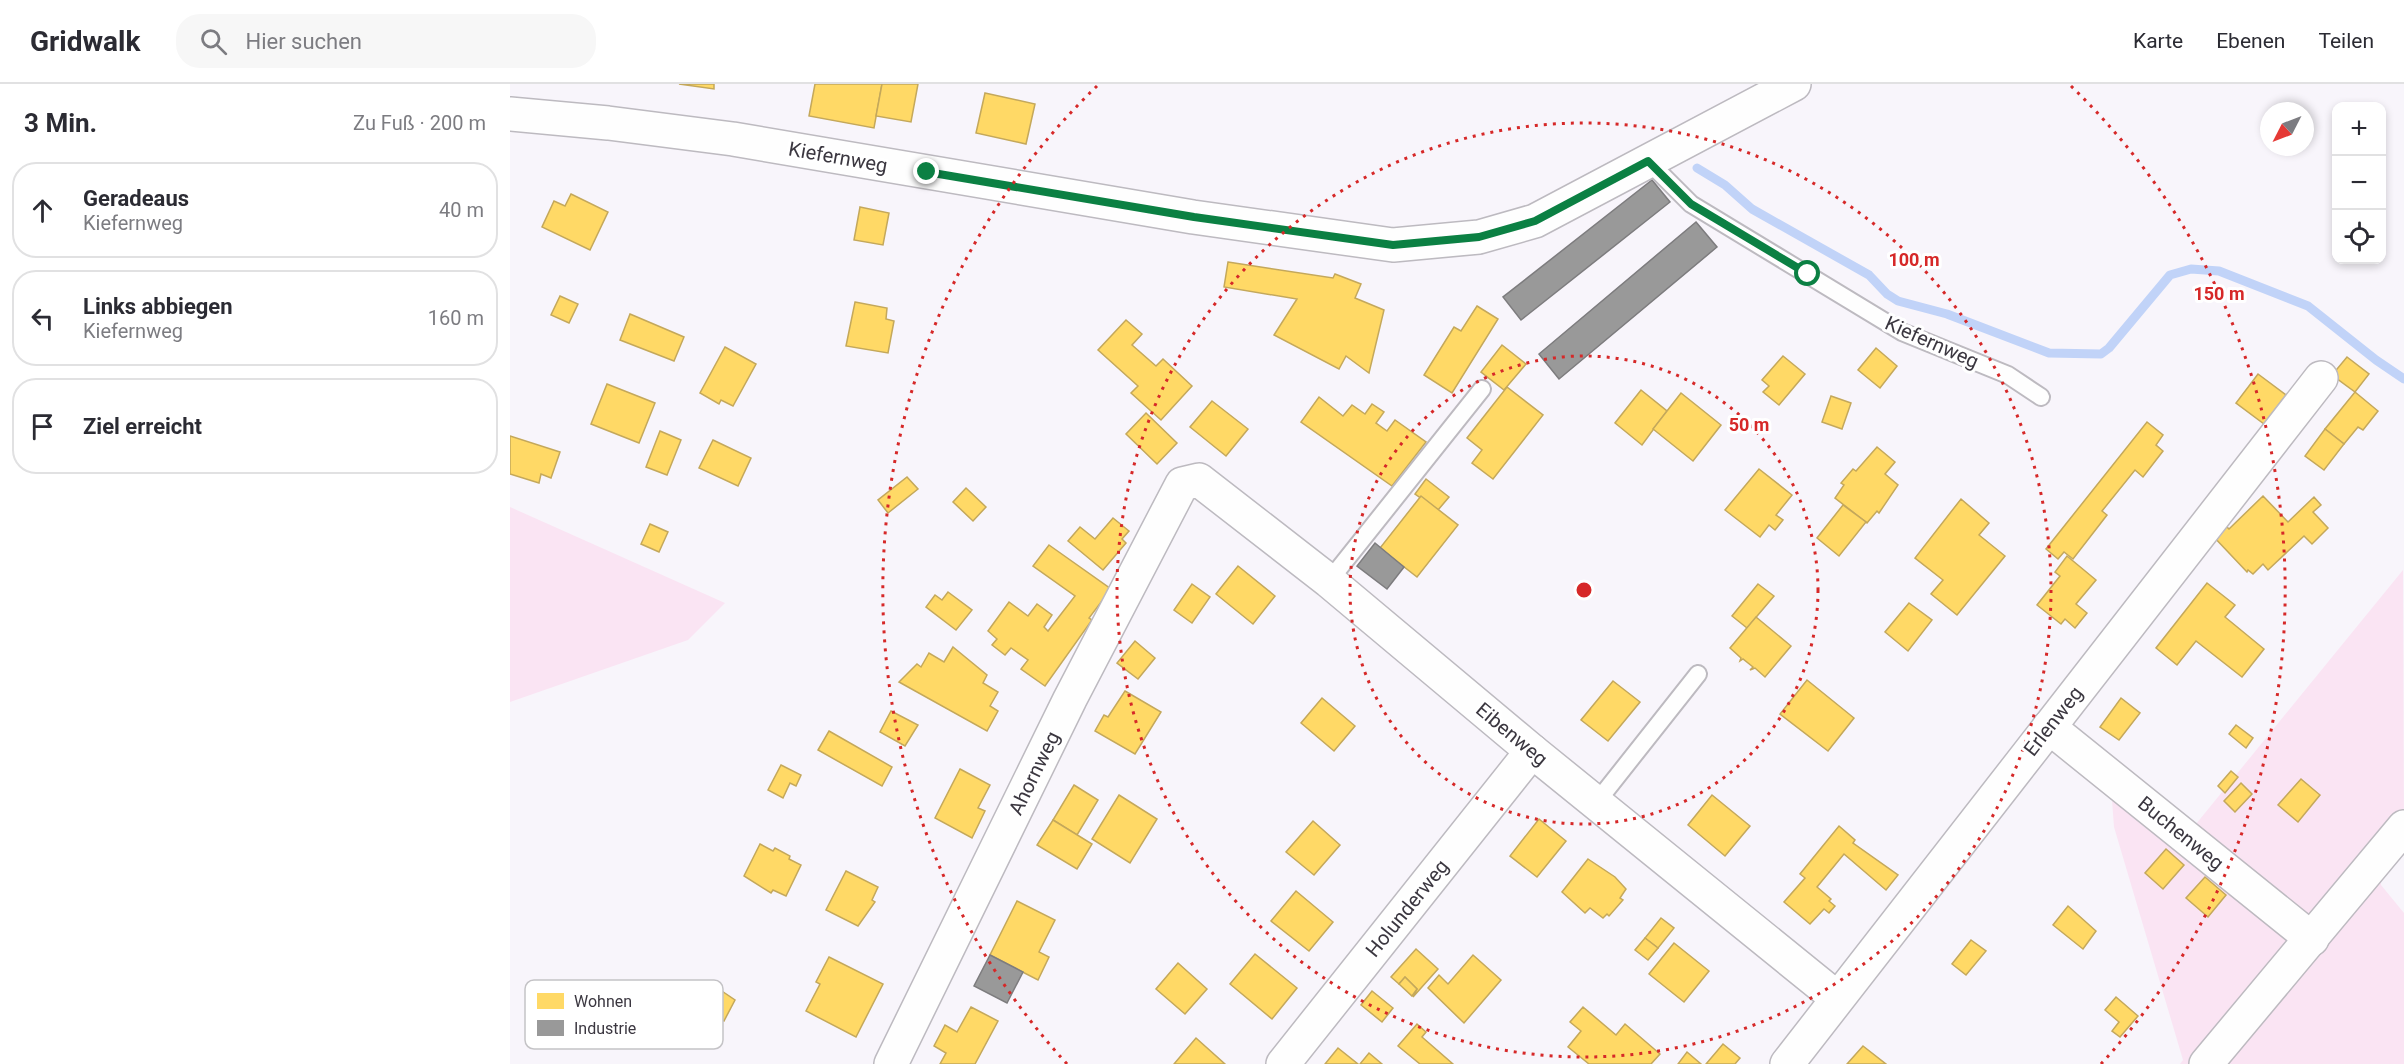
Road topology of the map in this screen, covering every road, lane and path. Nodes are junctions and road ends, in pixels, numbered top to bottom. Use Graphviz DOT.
graph roads {
  1 [pos="1794,84"];
  2 [pos="510,114"];
  3 [pos="1648,161"];
  4 [pos="2321,378"];
  5 [pos="1482,389"];
  6 [pos="2041,397"];
  7 [pos="1182,484"];
  8 [pos="1329,581"];
  9 [pos="1698,674"];
  10 [pos="2049,727"];
  11 [pos="1532,751"];
  12 [pos="1596,802"];
  13 [pos="2404,827"];
  14 [pos="2312,939"];
  15 [pos="1837,999"];
  16 [pos="891,1064"];
  17 [pos="1282,1064"];
  18 [pos="1787,1064"];
  19 [pos="2206,1064"];
  1 -- 3 [label="street, Kiefernweg"];
  2 -- 3 [label="street, Kiefernweg"];
  3 -- 6 [label="lane, Kiefernweg"];
  4 -- 10 [label="street, Erlenweg"];
  5 -- 8 [label="lane"];
  7 -- 8 [label="street, Eibenweg"];
  7 -- 16 [label="street, Ahornweg"];
  8 -- 11 [label="street, Eibenweg"];
  9 -- 12 [label="lane"];
  10 -- 14 [label="street, Buchenweg"];
  10 -- 15 [label="street, Erlenweg"];
  11 -- 12 [label="street, Eibenweg"];
  11 -- 17 [label="street, Holunderweg"];
  12 -- 15 [label="street, Eibenweg"];
  13 -- 14 [label="street"];
  14 -- 19 [label="street"];
  15 -- 18 [label="street, Erlenweg"];
}
